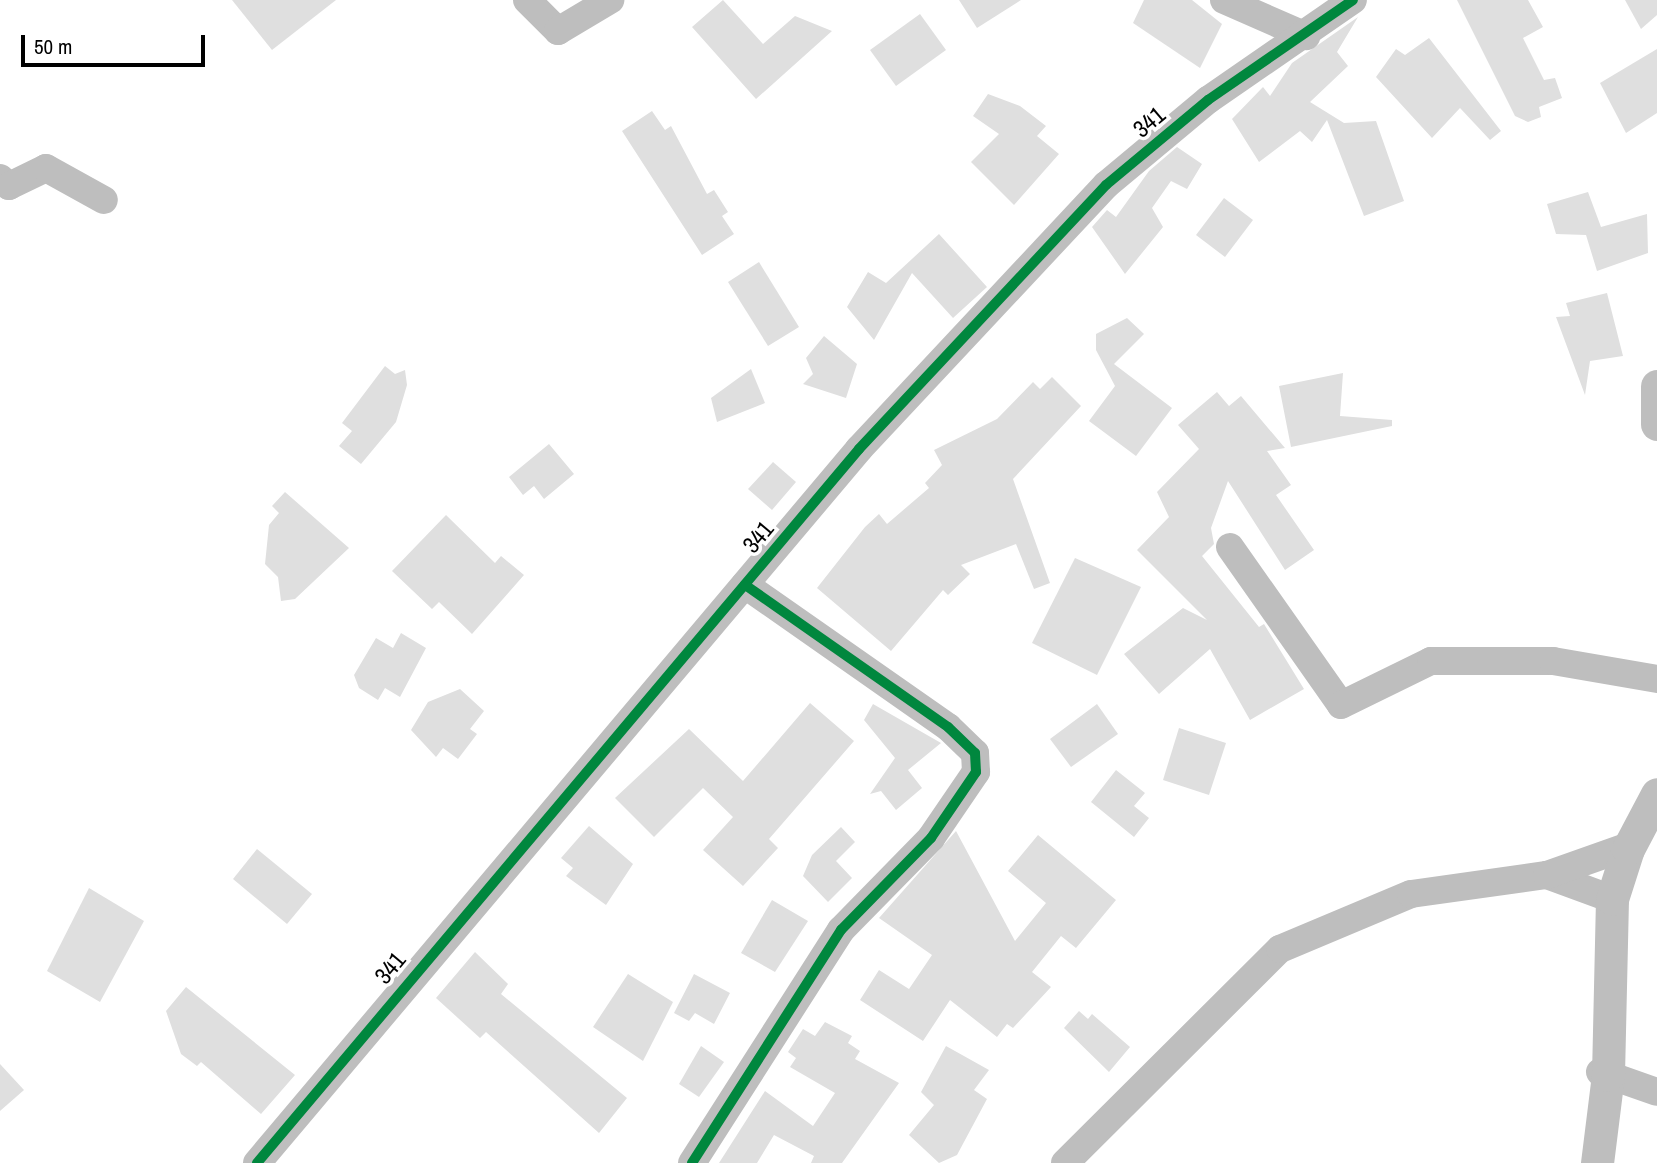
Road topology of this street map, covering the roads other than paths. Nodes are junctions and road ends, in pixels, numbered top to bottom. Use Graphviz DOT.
graph roads {
  1 [pos="527,0"];
  2 [pos="610,0"];
  3 [pos="1224,0"];
  4 [pos="1353,0"];
  5 [pos="1306,36"];
  6 [pos="0,178"];
  7 [pos="104,200"];
  8 [pos="1657,386"];
  9 [pos="1657,424"];
  10 [pos="1230,547"];
  11 [pos="745,585"];
  12 [pos="1657,679"];
  13 [pos="1657,794"];
  14 [pos="1629,846"];
  15 [pos="1547,874"];
  16 [pos="1612,899"];
  17 [pos="1604,1074"];
  18 [pos="1657,1092"];
  19 [pos="257,1163"];
  20 [pos="692,1163"];
  21 [pos="1065,1163"];
  22 [pos="1597,1163"];
  1 -- 2 [label="street"];
  3 -- 5 [label="street"];
  4 -- 5 [label="street, 341"];
  5 -- 11 [label="street, 341"];
  6 -- 7 [label="street"];
  8 -- 9 [label="street"];
  10 -- 12 [label="street"];
  11 -- 19 [label="street, 341"];
  11 -- 20 [label="street"];
  13 -- 14 [label="street"];
  14 -- 15 [label="street"];
  14 -- 16 [label="street"];
  15 -- 16 [label="street"];
  15 -- 21 [label="street"];
  16 -- 17 [label="street"];
  17 -- 18 [label="street"];
  17 -- 22 [label="street"];
}
